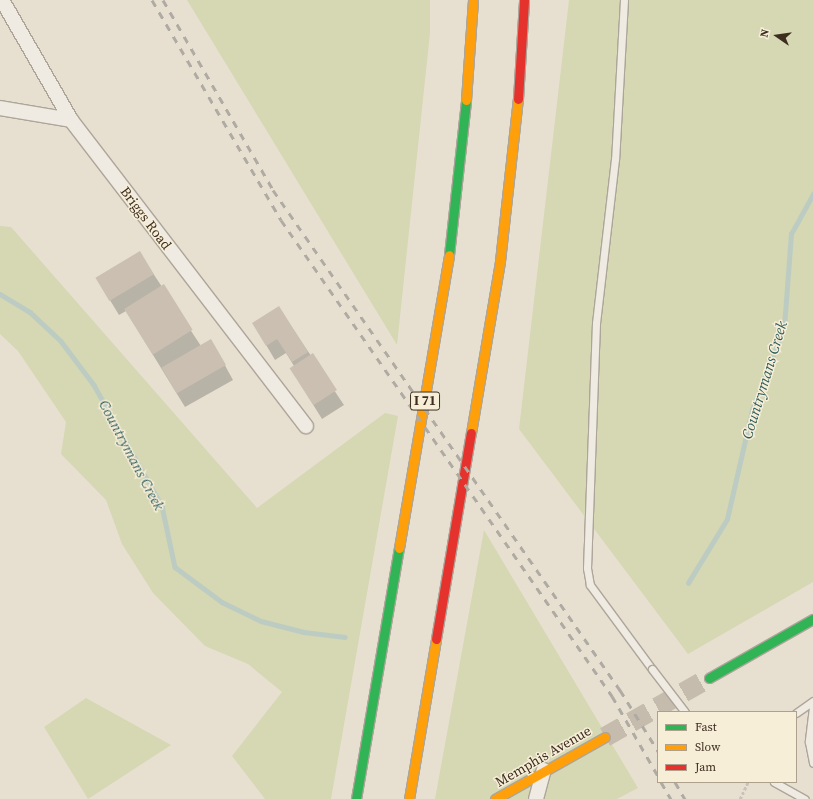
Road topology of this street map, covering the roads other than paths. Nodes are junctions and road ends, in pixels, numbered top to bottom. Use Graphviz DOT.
graph roads {
  1 [pos="2,0"];
  2 [pos="473,0"];
  3 [pos="524,0"];
  4 [pos="624,0"];
  5 [pos="0,108"];
  6 [pos="71,120"];
  7 [pos="306,426"];
  8 [pos="813,619"];
  9 [pos="709,678"];
  10 [pos="813,701"];
  11 [pos="813,707"];
  12 [pos="684,711"];
  13 [pos="797,713"];
  14 [pos="605,737"];
  15 [pos="813,763"];
  16 [pos="544,770"];
  17 [pos="776,783"];
  18 [pos="356,799"];
  19 [pos="410,799"];
  20 [pos="496,799"];
  21 [pos="536,799"];
  22 [pos="805,799"];
  1 -- 6 [label="street, Briggs Road"];
  2 -- 18 [label="main road, I 71"];
  3 -- 19 [label="main road"];
  4 -- 12 [label="lane, bridge"];
  5 -- 6 [label="street"];
  6 -- 7 [label="street, Briggs Road"];
  8 -- 9 [label="main road"];
  10 -- 13 [label="lane"];
  11 -- 15 [label="lane"];
  14 -- 16 [label="main road, Memphis Avenue"];
  16 -- 20 [label="main road, Memphis Avenue"];
  16 -- 21 [label="street"];
  17 -- 22 [label="lane"];
}
